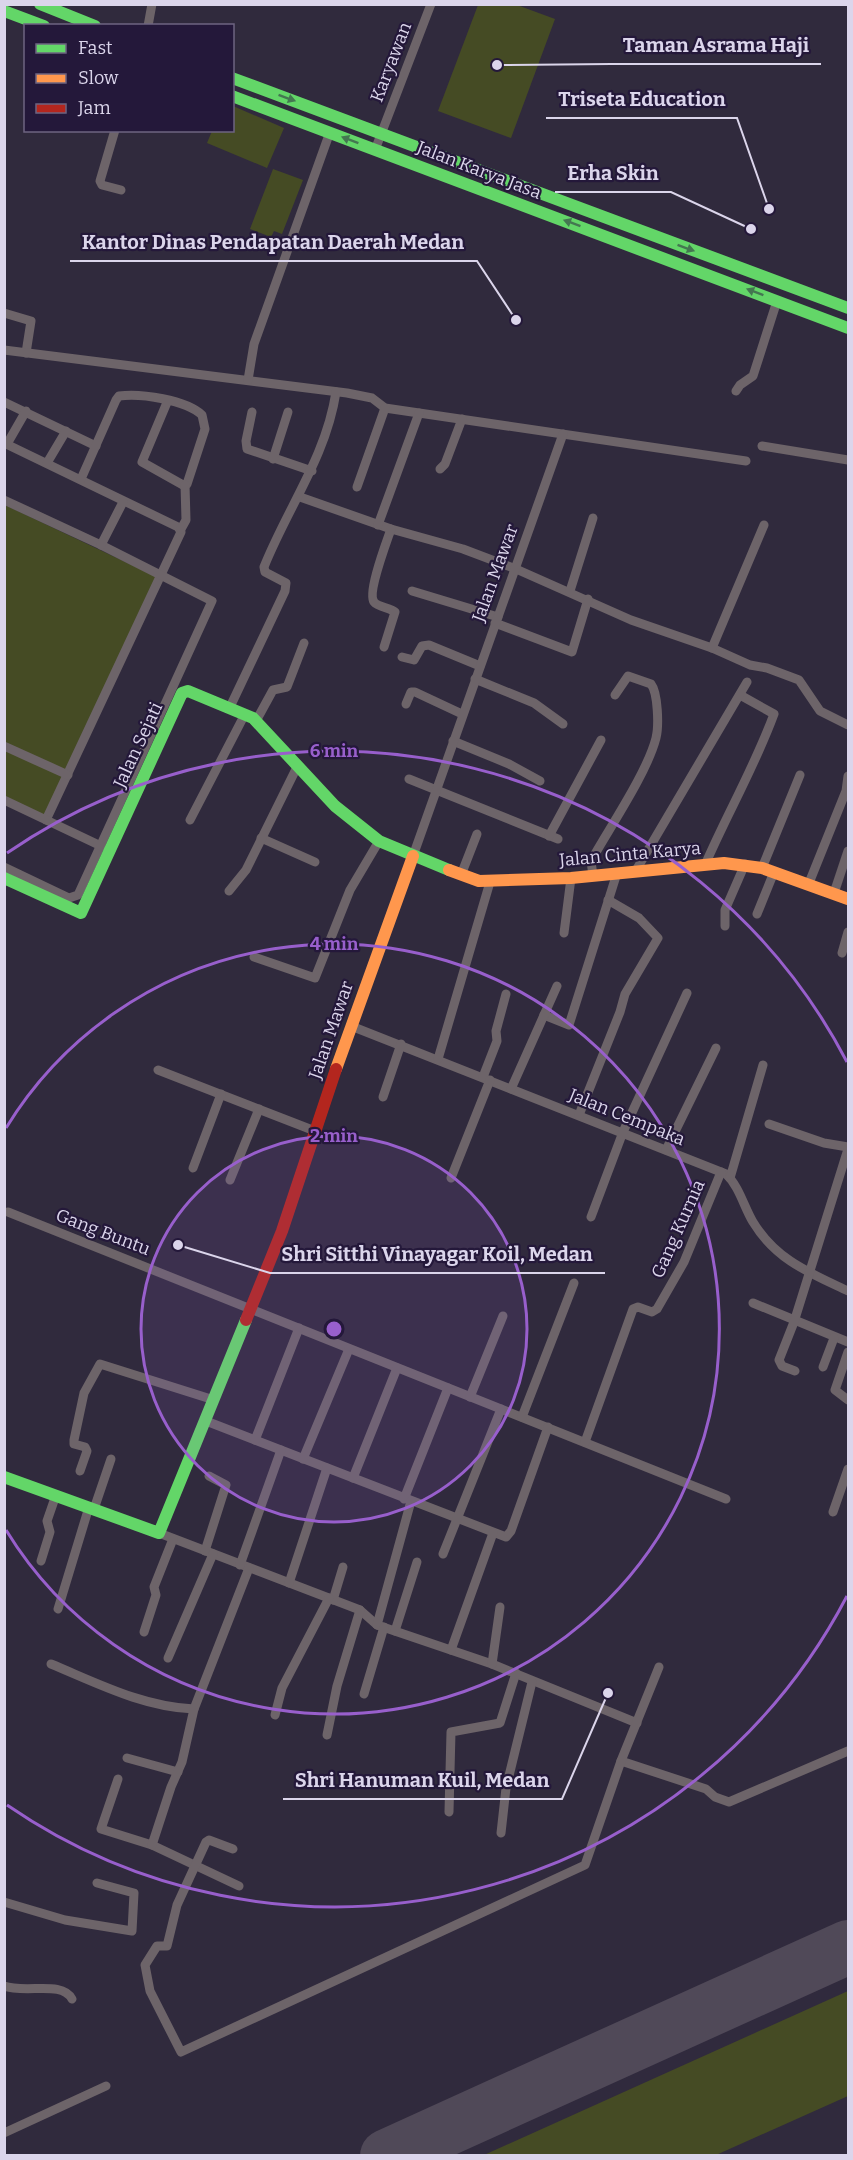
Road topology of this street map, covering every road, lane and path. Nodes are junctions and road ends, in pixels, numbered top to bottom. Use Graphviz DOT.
graph roads {
  1 [pos="40,4"];
  2 [pos="152,4"];
  3 [pos="431,4"];
  4 [pos="4,11"];
  5 [pos="39,24"];
  6 [pos="90,24"];
  7 [pos="148,24"];
  8 [pos="234,79"];
  9 [pos="234,97"];
  10 [pos="114,132"];
  11 [pos="330,132"];
  12 [pos="381,132"];
  13 [pos="375,150"];
  14 [pos="121,190"];
  15 [pos="663,240"];
  16 [pos="657,255"];
  17 [pos="777,300"];
  18 [pos="849,309"];
  19 [pos="4,313"];
  20 [pos="849,328"];
  21 [pos="4,350"];
  22 [pos="26,353"];
  23 [pos="248,380"];
  24 [pos="736,391"];
  25 [pos="336,392"];
  26 [pos="168,400"];
  27 [pos="4,402"];
  28 [pos="385,408"];
  29 [pos="26,411"];
  30 [pos="252,412"];
  31 [pos="288,412"];
  32 [pos="419,413"];
  33 [pos="462,419"];
  34 [pos="66,431"];
  35 [pos="563,434"];
  36 [pos="6,444"];
  37 [pos="96,446"];
  38 [pos="762,446"];
  39 [pos="273,459"];
  40 [pos="849,460"];
  41 [pos="746,461"];
  42 [pos="47,463"];
  43 [pos="440,469"];
  44 [pos="312,471"];
  45 [pos="81,479"];
  46 [pos="185,485"];
  47 [pos="357,487"];
  48 [pos="300,496"];
  49 [pos="4,500"];
  50 [pos="123,502"];
  51 [pos="593,518"];
  52 [pos="378,525"];
  53 [pos="764,525"];
  54 [pos="181,529"];
  55 [pos="391,529"];
  56 [pos="101,545"];
  57 [pos="516,568"];
  58 [pos="162,574"];
  59 [pos="412,591"];
  60 [pos="570,591"];
  61 [pos="588,599"];
  62 [pos="497,620"];
  63 [pos="304,643"];
  64 [pos="384,647"];
  65 [pos="711,648"];
  66 [pos="402,657"];
  67 [pos="480,666"];
  68 [pos="475,679"];
  69 [pos="747,682"];
  70 [pos="615,695"];
  71 [pos="740,695"];
  72 [pos="406,704"];
  73 [pos="230,707"];
  74 [pos="462,714"];
  75 [pos="251,718"];
  76 [pos="563,724"];
  77 [pos="849,725"];
  78 [pos="601,740"];
  79 [pos="453,741"];
  80 [pos="4,746"];
  81 [pos="298,765"];
  82 [pos="68,775"];
  83 [pos="800,775"];
  84 [pos="849,776"];
  85 [pos="409,779"];
  86 [pos="540,781"];
  87 [pos="436,789"];
  88 [pos="847,792"];
  89 [pos="4,800"];
  90 [pos="46,820"];
  91 [pos="190,820"];
  92 [pos="477,834"];
  93 [pos="261,838"];
  94 [pos="379,841"];
  95 [pos="100,846"];
  96 [pos="849,851"];
  97 [pos="413,856"];
  98 [pos="315,862"];
  99 [pos="745,864"];
  100 [pos="705,865"];
  101 [pos="4,867"];
  102 [pos="768,870"];
  103 [pos="635,872"];
  104 [pos="617,873"];
  105 [pos="461,875"];
  106 [pos="593,876"];
  107 [pos="4,878"];
  108 [pos="571,878"];
  109 [pos="490,882"];
  110 [pos="809,883"];
  111 [pos="229,891"];
  112 [pos="834,893"];
  113 [pos="849,899"];
  114 [pos="608,900"];
  115 [pos="757,914"];
  116 [pos="725,926"];
  117 [pos="849,932"];
  118 [pos="564,933"];
  119 [pos="842,953"];
  120 [pos="254,957"];
  121 [pos="557,986"];
  122 [pos="687,993"];
  123 [pos="506,994"];
  124 [pos="544,1015"];
  125 [pos="351,1026"];
  126 [pos="401,1044"];
  127 [pos="716,1048"];
  128 [pos="438,1059"];
  129 [pos="764,1065"];
  130 [pos="158,1070"];
  131 [pos="487,1078"];
  132 [pos="512,1089"];
  133 [pos="221,1094"];
  134 [pos="383,1097"];
  135 [pos="259,1108"];
  136 [pos="579,1115"];
  137 [pos="769,1124"];
  138 [pos="315,1131"];
  139 [pos="623,1132"];
  140 [pos="849,1148"];
  141 [pos="666,1150"];
  142 [pos="193,1168"];
  143 [pos="721,1172"];
  144 [pos="452,1178"];
  145 [pos="730,1178"];
  146 [pos="230,1180"];
  147 [pos="8,1212"];
  148 [pos="591,1217"];
  149 [pos="810,1273"];
  150 [pos="574,1283"];
  151 [pos="849,1291"];
  152 [pos="753,1303"];
  153 [pos="252,1309"];
  154 [pos="503,1317"];
  155 [pos="794,1322"];
  156 [pos="299,1328"];
  157 [pos="834,1338"];
  158 [pos="849,1342"];
  159 [pos="349,1349"];
  160 [pos="849,1352"];
  161 [pos="823,1367"];
  162 [pos="398,1368"];
  163 [pos="795,1371"];
  164 [pos="448,1388"];
  165 [pos="470,1397"];
  166 [pos="214,1400"];
  167 [pos="848,1400"];
  168 [pos="501,1409"];
  169 [pos="522,1417"];
  170 [pos="206,1421"];
  171 [pos="548,1427"];
  172 [pos="255,1440"];
  173 [pos="585,1442"];
  174 [pos="281,1450"];
  175 [pos="111,1459"];
  176 [pos="303,1459"];
  177 [pos="327,1468"];
  178 [pos="849,1469"];
  179 [pos="80,1472"];
  180 [pos="209,1476"];
  181 [pos="4,1477"];
  182 [pos="353,1478"];
  183 [pos="56,1495"];
  184 [pos="726,1498"];
  185 [pos="408,1500"];
  186 [pos="92,1508"];
  187 [pos="833,1512"];
  188 [pos="456,1519"];
  189 [pos="159,1533"];
  190 [pos="493,1533"];
  191 [pos="173,1539"];
  192 [pos="209,1553"];
  193 [pos="443,1554"];
  194 [pos="41,1561"];
  195 [pos="417,1562"];
  196 [pos="245,1567"];
  197 [pos="343,1567"];
  198 [pos="289,1583"];
  199 [pos="331,1599"];
  200 [pos="500,1607"];
  201 [pos="58,1609"];
  202 [pos="360,1610"];
  203 [pos="381,1626"];
  204 [pos="395,1631"];
  205 [pos="144,1632"];
  206 [pos="451,1650"];
  207 [pos="168,1658"];
  208 [pos="51,1664"];
  209 [pos="492,1664"];
  210 [pos="659,1667"];
  211 [pos="516,1673"];
  212 [pos="532,1682"];
  213 [pos="364,1694"];
  214 [pos="194,1709"];
  215 [pos="275,1716"];
  216 [pos="637,1723"];
  217 [pos="327,1735"];
  218 [pos="849,1751"];
  219 [pos="127,1758"];
  220 [pos="621,1761"];
  221 [pos="178,1772"];
  222 [pos="118,1779"];
  223 [pos="449,1812"];
  224 [pos="501,1833"];
  225 [pos="152,1845"];
  226 [pos="233,1848"];
  227 [pos="195,1865"];
  228 [pos="97,1883"];
  229 [pos="239,1886"];
  230 [pos="4,1902"];
  231 [pos="4,1986"];
  232 [pos="72,1999"];
  233 [pos="106,2086"];
  234 [pos="4,2133"];
  1 -- 6 [label="main road"];
  2 -- 7 [label="street"];
  3 -- 12 [label="street, Karyawan"];
  4 -- 5 [label="main road"];
  8 -- 12 [label="main road, Jalan Karya Jasa, one-way"];
  9 -- 11 [label="main road, Jalan Karya Jasa"];
  10 -- 14 [label="street"];
  13 -- 11 [label="main road, Jalan Karya Jasa, one-way"];
  11 -- 23 [label="street"];
  12 -- 13 [label="street, Karyawan"];
  12 -- 15 [label="main road, Jalan Karya Jasa"];
  16 -- 13 [label="main road, Jalan Karya Jasa, one-way"];
  15 -- 16 [label="main road"];
  15 -- 18 [label="main road, Jalan Karya Jasa, one-way"];
  17 -- 16 [label="main road, Jalan Karya Jasa, one-way"];
  17 -- 20 [label="main road, Jalan Karya Jasa"];
  17 -- 24 [label="street"];
  19 -- 22 [label="street"];
  21 -- 22 [label="street"];
  22 -- 23 [label="street"];
  23 -- 25 [label="street"];
  25 -- 28 [label="street"];
  25 -- 44 [label="street"];
  26 -- 37 [label="street"];
  26 -- 46 [label="street"];
  26 -- 46 [label="street"];
  27 -- 29 [label="street"];
  28 -- 32 [label="street"];
  28 -- 47 [label="street"];
  29 -- 34 [label="street"];
  29 -- 36 [label="street"];
  30 -- 39 [label="street"];
  31 -- 39 [label="street"];
  32 -- 33 [label="street"];
  32 -- 52 [label="street"];
  33 -- 35 [label="street"];
  33 -- 43 [label="street"];
  34 -- 37 [label="street"];
  34 -- 42 [label="street"];
  35 -- 41 [label="street"];
  35 -- 57 [label="street, Jalan Mawar"];
  36 -- 42 [label="street"];
  37 -- 45 [label="street"];
  38 -- 40 [label="street"];
  39 -- 44 [label="street"];
  42 -- 45 [label="street"];
  44 -- 48 [label="street"];
  45 -- 50 [label="street"];
  46 -- 54 [label="street"];
  48 -- 52 [label="street"];
  48 -- 73 [label="street"];
  49 -- 56 [label="street"];
  50 -- 54 [label="street"];
  50 -- 56 [label="street"];
  51 -- 60 [label="street"];
  52 -- 55 [label="street"];
  53 -- 65 [label="street"];
  54 -- 58 [label="street"];
  55 -- 57 [label="street"];
  55 -- 64 [label="street"];
  56 -- 58 [label="street"];
  57 -- 60 [label="street"];
  57 -- 62 [label="street, Jalan Mawar"];
  58 -- 82 [label="street"];
  58 -- 95 [label="street"];
  59 -- 62 [label="street"];
  60 -- 61 [label="street"];
  61 -- 62 [label="street"];
  61 -- 65 [label="street"];
  62 -- 67 [label="street, Jalan Mawar"];
  63 -- 75 [label="street"];
  65 -- 77 [label="street"];
  66 -- 67 [label="street"];
  67 -- 68 [label="street, Jalan Mawar"];
  68 -- 74 [label="street, Jalan Mawar"];
  68 -- 76 [label="street"];
  69 -- 71 [label="street"];
  70 -- 106 [label="street"];
  71 -- 100 [label="street"];
  71 -- 103 [label="street"];
  72 -- 74 [label="street"];
  73 -- 75 [label="main road, Jalan Sejati"];
  73 -- 107 [label="main road, Jalan Sejati"];
  74 -- 79 [label="street, Jalan Mawar"];
  75 -- 81 [label="main road, Jalan Sejati"];
  75 -- 91 [label="street"];
  78 -- 87 [label="street"];
  79 -- 86 [label="street"];
  79 -- 87 [label="street, Jalan Mawar"];
  80 -- 82 [label="street"];
  81 -- 93 [label="street"];
  81 -- 94 [label="main road, Jalan Sejati"];
  82 -- 90 [label="street"];
  83 -- 102 [label="street"];
  84 -- 88 [label="street"];
  85 -- 87 [label="street"];
  87 -- 97 [label="street, Jalan Mawar"];
  88 -- 110 [label="street"];
  89 -- 90 [label="street"];
  90 -- 95 [label="street"];
  92 -- 105 [label="street"];
  93 -- 98 [label="street"];
  93 -- 111 [label="street"];
  94 -- 97 [label="main road, Jalan Sejati"];
  94 -- 120 [label="street"];
  95 -- 101 [label="street"];
  96 -- 112 [label="street"];
  97 -- 105 [label="main road, Jalan Cinta Karya"];
  97 -- 125 [label="main road, Jalan Mawar"];
  99 -- 100 [label="main road, Jalan Cinta Karya"];
  99 -- 102 [label="main road, Jalan Cinta Karya"];
  99 -- 116 [label="street"];
  100 -- 103 [label="main road, Jalan Cinta Karya"];
  102 -- 110 [label="main road, Jalan Cinta Karya"];
  102 -- 115 [label="street"];
  103 -- 104 [label="main road, Jalan Cinta Karya"];
  104 -- 106 [label="main road, Jalan Cinta Karya"];
  104 -- 114 [label="street"];
  105 -- 109 [label="main road, Jalan Cinta Karya"];
  106 -- 108 [label="main road, Jalan Cinta Karya"];
  108 -- 109 [label="main road, Jalan Cinta Karya"];
  108 -- 118 [label="street"];
  109 -- 128 [label="street"];
  110 -- 112 [label="main road, Jalan Cinta Karya"];
  112 -- 113 [label="main road, Jalan Cinta Karya"];
  114 -- 124 [label="street"];
  114 -- 136 [label="street"];
  117 -- 119 [label="street"];
  121 -- 124 [label="street"];
  122 -- 139 [label="street"];
  123 -- 131 [label="street"];
  124 -- 132 [label="street"];
  125 -- 126 [label="street, Jalan Cempaka"];
  125 -- 138 [label="main road, Jalan Mawar"];
  126 -- 128 [label="street, Jalan Cempaka"];
  126 -- 134 [label="street"];
  127 -- 141 [label="street"];
  128 -- 131 [label="street, Jalan Cempaka"];
  129 -- 145 [label="street"];
  130 -- 133 [label="street"];
  131 -- 132 [label="street, Jalan Cempaka"];
  131 -- 144 [label="street"];
  132 -- 136 [label="street, Jalan Cempaka"];
  133 -- 135 [label="street"];
  133 -- 142 [label="street"];
  135 -- 138 [label="street"];
  135 -- 146 [label="street"];
  136 -- 139 [label="street, Jalan Cempaka"];
  137 -- 140 [label="street"];
  138 -- 153 [label="main road, Jalan Mawar"];
  139 -- 141 [label="street, Jalan Cempaka"];
  139 -- 148 [label="street"];
  140 -- 149 [label="street"];
  141 -- 143 [label="street, Jalan Cempaka"];
  143 -- 145 [label="street, Jalan Cempaka"];
  143 -- 173 [label="street, Gang Kurnia"];
  145 -- 149 [label="street, Jalan Cempaka"];
  147 -- 153 [label="street, Gang Buntu"];
  149 -- 151 [label="street, Jalan Cempaka"];
  149 -- 155 [label="street"];
  150 -- 169 [label="street"];
  152 -- 155 [label="street"];
  153 -- 156 [label="street, Gang Buntu"];
  153 -- 166 [label="main road, Jalan Mawar"];
  154 -- 165 [label="street"];
  155 -- 157 [label="street"];
  155 -- 163 [label="street"];
  156 -- 159 [label="street, Gang Buntu"];
  156 -- 172 [label="street"];
  157 -- 158 [label="street"];
  157 -- 161 [label="street"];
  159 -- 162 [label="street, Gang Buntu"];
  159 -- 176 [label="street"];
  160 -- 167 [label="street"];
  162 -- 164 [label="street, Gang Buntu"];
  162 -- 182 [label="street"];
  164 -- 165 [label="street, Gang Buntu"];
  164 -- 185 [label="street"];
  165 -- 168 [label="street, Gang Buntu"];
  166 -- 170 [label="main road, Jalan Mawar"];
  166 -- 179 [label="street"];
  168 -- 169 [label="street, Gang Buntu"];
  168 -- 188 [label="street"];
  169 -- 171 [label="street, Gang Buntu"];
  170 -- 172 [label="street"];
  170 -- 189 [label="main road, Jalan Mawar"];
  171 -- 173 [label="street, Gang Buntu"];
  171 -- 190 [label="street"];
  172 -- 174 [label="street"];
  173 -- 184 [label="street, Gang Buntu"];
  174 -- 176 [label="street"];
  174 -- 196 [label="street"];
  175 -- 186 [label="street"];
  176 -- 177 [label="street"];
  177 -- 182 [label="street"];
  177 -- 198 [label="street"];
  178 -- 187 [label="street"];
  180 -- 192 [label="street"];
  181 -- 183 [label="main road"];
  182 -- 185 [label="street"];
  183 -- 186 [label="main road"];
  183 -- 194 [label="street"];
  185 -- 188 [label="street"];
  185 -- 203 [label="street"];
  186 -- 189 [label="main road"];
  186 -- 201 [label="street"];
  188 -- 190 [label="street"];
  188 -- 193 [label="street"];
  189 -- 191 [label="street"];
  190 -- 206 [label="street"];
  191 -- 192 [label="street"];
  191 -- 205 [label="street"];
  192 -- 196 [label="street"];
  192 -- 207 [label="street"];
  195 -- 204 [label="street"];
  196 -- 198 [label="street"];
  196 -- 214 [label="street"];
  197 -- 199 [label="street"];
  198 -- 199 [label="street"];
  199 -- 202 [label="street"];
  199 -- 215 [label="street"];
  200 -- 209 [label="street"];
  202 -- 203 [label="street"];
  202 -- 217 [label="street"];
  203 -- 204 [label="street"];
  203 -- 213 [label="street"];
  204 -- 206 [label="street"];
  206 -- 209 [label="street"];
  208 -- 214 [label="street"];
  209 -- 211 [label="street"];
  210 -- 216 [label="street"];
  211 -- 212 [label="street"];
  211 -- 223 [label="street"];
  212 -- 216 [label="street"];
  212 -- 224 [label="street"];
  214 -- 221 [label="street"];
  216 -- 220 [label="street"];
  218 -- 220 [label="street"];
  219 -- 221 [label="street"];
  220 -- 227 [label="street"];
  221 -- 225 [label="street"];
  222 -- 225 [label="street"];
  225 -- 227 [label="street"];
  226 -- 227 [label="street"];
  227 -- 229 [label="street"];
  228 -- 230 [label="street"];
  231 -- 232 [label="street"];
  233 -- 234 [label="street"];
}
